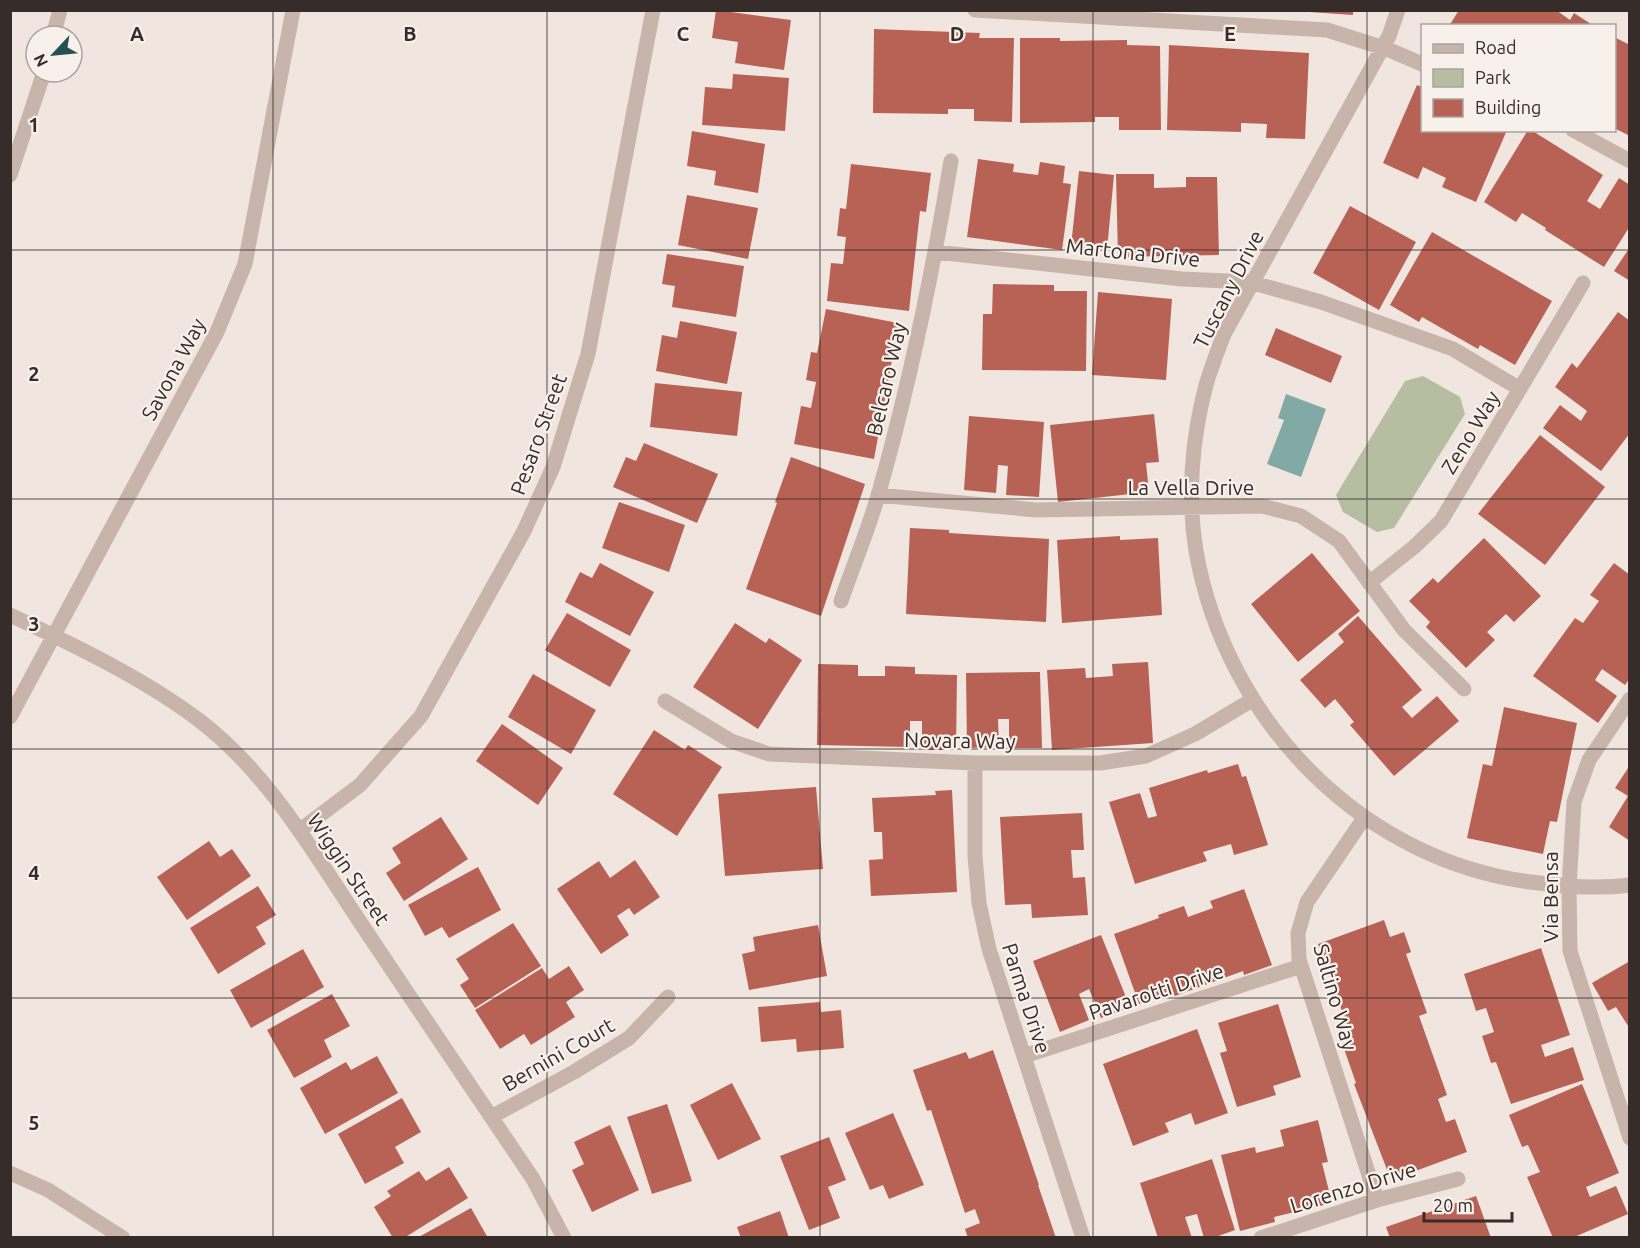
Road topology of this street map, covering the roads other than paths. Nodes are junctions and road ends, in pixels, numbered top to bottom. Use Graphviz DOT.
graph roads {
  1 [pos="293,10"];
  2 [pos="653,10"];
  3 [pos="975,10"];
  4 [pos="1398,10"];
  5 [pos="1041,13"];
  6 [pos="1383,48"];
  7 [pos="1421,64"];
  8 [pos="40,84"];
  9 [pos="1577,132"];
  10 [pos="951,161"];
  11 [pos="1629,161"];
  12 [pos="10,175"];
  13 [pos="936,252"];
  14 [pos="1252,283"];
  15 [pos="1583,283"];
  16 [pos="1520,389"];
  17 [pos="878,495"];
  18 [pos="1193,507"];
  19 [pos="1369,583"];
  20 [pos="841,601"];
  21 [pos="10,615"];
  22 [pos="54,636"];
  23 [pos="1464,689"];
  24 [pos="1629,699"];
  25 [pos="1252,700"];
  26 [pos="665,701"];
  27 [pos="10,717"];
  28 [pos="975,763"];
  29 [pos="1364,818"];
  30 [pos="299,831"];
  31 [pos="1629,885"];
  32 [pos="1569,887"];
  33 [pos="1301,966"];
  34 [pos="668,997"];
  35 [pos="1024,1056"];
  36 [pos="1626,1114"];
  37 [pos="491,1117"];
  38 [pos="1629,1138"];
  39 [pos="10,1173"];
  40 [pos="1458,1179"];
  41 [pos="1377,1200"];
  42 [pos="123,1238"];
  43 [pos="564,1238"];
  44 [pos="1083,1238"];
  45 [pos="1261,1238"];
  1 -- 22 [label="street, Savona Way"];
  2 -- 30 [label="street, Pesaro Street"];
  3 -- 5 [label="street"];
  4 -- 6 [label="street, Tuscany Drive"];
  5 -- 6 [label="street"];
  6 -- 7 [label="street"];
  6 -- 14 [label="street, Tuscany Drive"];
  8 -- 12 [label="street"];
  9 -- 11 [label="street"];
  10 -- 13 [label="street, Belcaro Way"];
  13 -- 14 [label="street, Martona Drive"];
  13 -- 17 [label="street, Belcaro Way"];
  14 -- 16 [label="street, Martona Drive"];
  14 -- 18 [label="street, Tuscany Drive"];
  15 -- 16 [label="street, Zeno Way"];
  16 -- 19 [label="street, Zeno Way"];
  17 -- 18 [label="street, La Vella Drive"];
  17 -- 20 [label="street, Belcaro Way"];
  18 -- 19 [label="street, La Vella Drive"];
  18 -- 25 [label="street, Tuscany Drive"];
  19 -- 23 [label="street, La Vella Drive"];
  21 -- 22 [label="street, Wiggin Street"];
  22 -- 27 [label="street, Savona Way"];
  22 -- 30 [label="street, Wiggin Street"];
  24 -- 32 [label="street, Via Bensa"];
  25 -- 28 [label="street, Novara Way"];
  25 -- 29 [label="street, Tuscany Drive"];
  26 -- 28 [label="street, Novara Way"];
  28 -- 35 [label="street, Parma Drive"];
  29 -- 32 [label="street, Tuscany Drive"];
  29 -- 33 [label="street, Saltino Way"];
  30 -- 37 [label="street, Wiggin Street"];
  31 -- 32 [label="street, Tuscany Drive"];
  32 -- 36 [label="street, Via Bensa"];
  33 -- 35 [label="street, Pavarotti Drive"];
  33 -- 41 [label="street, Saltino Way"];
  34 -- 37 [label="street, Bernini Court"];
  35 -- 44 [label="street, Parma Drive"];
  36 -- 38 [label="street, Via Bensa"];
  37 -- 43 [label="street, Wiggin Street"];
  39 -- 42 [label="street"];
  40 -- 41 [label="street, Lorenzo Drive"];
  41 -- 45 [label="street, Lorenzo Drive"];
}
